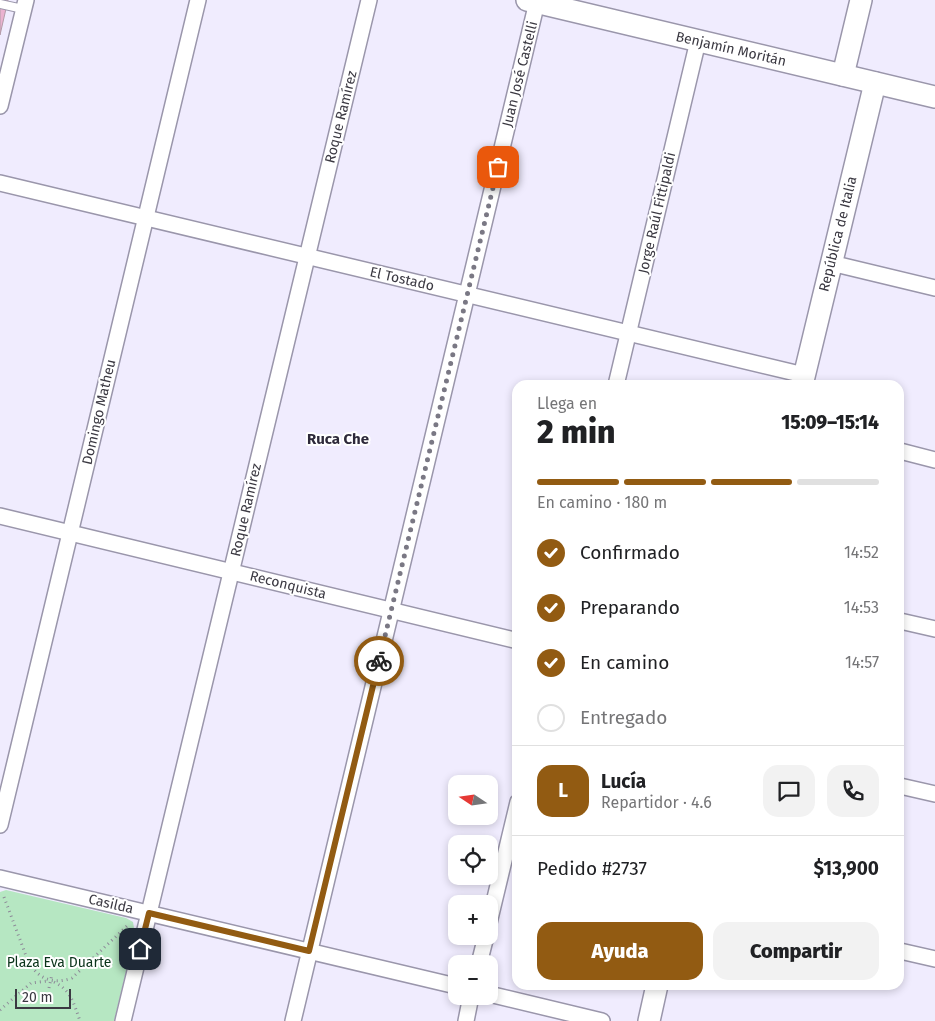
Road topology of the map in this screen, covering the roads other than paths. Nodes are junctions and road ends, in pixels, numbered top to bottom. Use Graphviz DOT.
graph roads {
  1 [pos="198,0"];
  2 [pos="369,0"];
  3 [pos="860,0"];
  4 [pos="532,1"];
  5 [pos="0,4"];
  6 [pos="24,4"];
  7 [pos="698,41"];
  8 [pos="842,75"];
  9 [pos="874,83"];
  10 [pos="935,97"];
  11 [pos="0,106"];
  12 [pos="0,183"];
  13 [pos="146,218"];
  14 [pos="307,256"];
  15 [pos="831,263"];
  16 [pos="935,288"];
  17 [pos="467,294"];
  18 [pos="629,333"];
  19 [pos="617,380"];
  20 [pos="803,380"];
  21 [pos="904,452"];
  22 [pos="935,460"];
  23 [pos="0,516"];
  24 [pos="70,533"];
  25 [pos="231,572"];
  26 [pos="391,610"];
  27 [pos="904,622"];
  28 [pos="935,629"];
  29 [pos="512,640"];
  30 [pos="904,787"];
  31 [pos="935,794"];
  32 [pos="0,825"];
  33 [pos="512,827"];
  34 [pos="0,878"];
  35 [pos="496,895"];
  36 [pos="149,913"];
  37 [pos="309,951"];
  38 [pos="904,952"];
  39 [pos="935,959"];
  40 [pos="448,984"];
  41 [pos="656,990"];
  42 [pos="498,996"];
  43 [pos="470,1005"];
  44 [pos="123,1021"];
  45 [pos="293,1021"];
  46 [pos="466,1021"];
  47 [pos="602,1021"];
  48 [pos="649,1021"];
  1 -- 13 [label="street, Domingo Matheu"];
  2 -- 14 [label="street, Roque Ramírez"];
  3 -- 8 [label="street"];
  4 -- 7 [label="street, Benjamín Moritán"];
  4 -- 17 [label="street, Juan José Castelli"];
  5 -- 6 [label="lane"];
  6 -- 11 [label="street"];
  7 -- 8 [label="street, Benjamín Moritán"];
  7 -- 18 [label="street, Jorge Raúl Fittipaldi"];
  8 -- 9 [label="street, Benjamín Moritán"];
  9 -- 10 [label="street, Benjamín Moritán"];
  9 -- 15 [label="street, República de Italia"];
  12 -- 13 [label="street, El Tostado"];
  13 -- 14 [label="street, El Tostado"];
  13 -- 24 [label="street, Domingo Matheu"];
  14 -- 17 [label="street, El Tostado"];
  14 -- 25 [label="street, Roque Ramírez"];
  15 -- 16 [label="street"];
  15 -- 20 [label="street, República de Italia"];
  17 -- 18 [label="street, El Tostado"];
  17 -- 26 [label="street, Juan José Castelli"];
  18 -- 19 [label="street, Jorge Raúl Fittipaldi"];
  18 -- 20 [label="street, El Tostado"];
  21 -- 22 [label="street"];
  23 -- 24 [label="street, Reconquista"];
  24 -- 25 [label="street, Reconquista"];
  24 -- 32 [label="street, Domingo Matheu"];
  25 -- 26 [label="street, Reconquista"];
  25 -- 36 [label="street, Roque Ramírez"];
  26 -- 29 [label="street, Reconquista"];
  26 -- 37 [label="street, Juan José Castelli"];
  27 -- 28 [label="street"];
  30 -- 31 [label="street"];
  33 -- 35 [label="street"];
  34 -- 36 [label="street, Casilda"];
  36 -- 37 [label="street, Casilda"];
  36 -- 44 [label="street, Roque Ramírez"];
  37 -- 40 [label="street, Casilda"];
  37 -- 45 [label="street, Juan José Castelli"];
  38 -- 39 [label="street"];
  41 -- 48 [label="street"];
  42 -- 47 [label="street"];
  43 -- 46 [label="street"];
}
